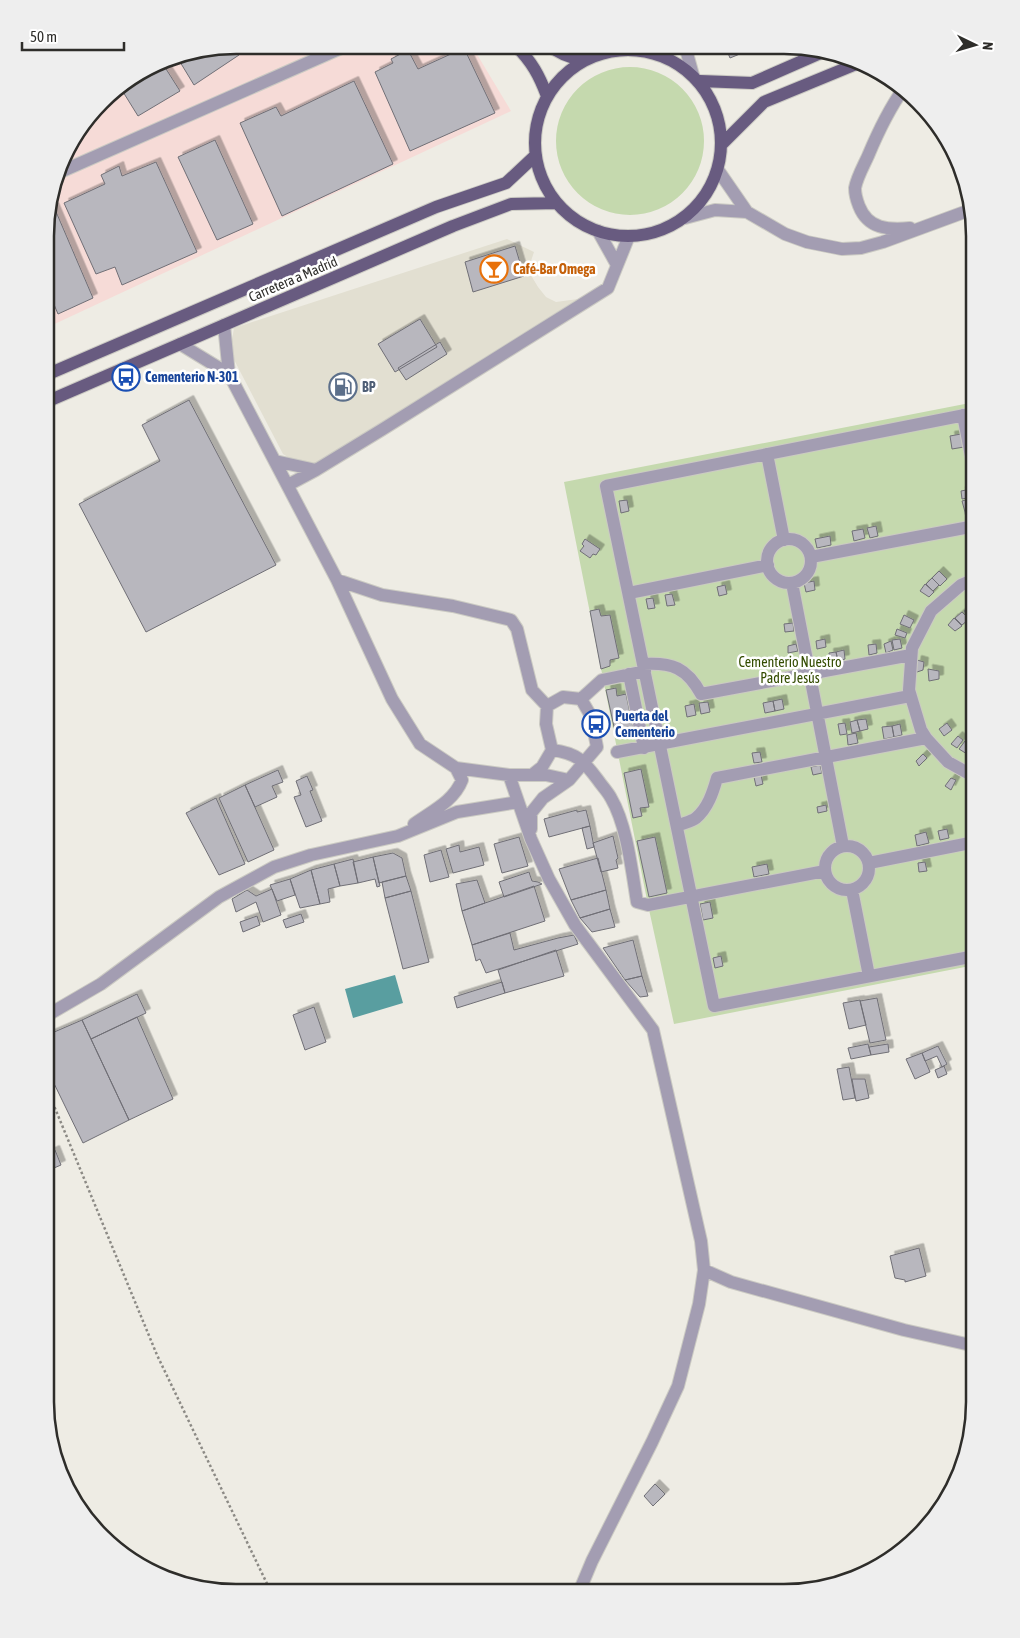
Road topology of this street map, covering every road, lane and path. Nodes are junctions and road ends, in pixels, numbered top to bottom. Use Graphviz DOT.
graph roads {
  1 [pos="328,54"];
  2 [pos="524,54"];
  3 [pos="563,54"];
  4 [pos="598,54"];
  5 [pos="661,54"];
  6 [pos="688,54"];
  7 [pos="814,56"];
  8 [pos="582,61"];
  9 [pos="850,66"];
  10 [pos="696,78"];
  11 [pos="899,95"];
  12 [pos="547,96"];
  13 [pos="722,144"];
  14 [pos="536,155"];
  15 [pos="67,169"];
  16 [pos="718,170"];
  17 [pos="557,203"];
  18 [pos="747,212"];
  19 [pos="965,212"];
  20 [pos="685,218"];
  21 [pos="922,227"];
  22 [pos="598,231"];
  23 [pos="629,236"];
  24 [pos="617,265"];
  25 [pos="224,325"];
  26 [pos="180,344"];
  27 [pos="54,372"];
  28 [pos="229,374"];
  29 [pos="54,399"];
  30 [pos="966,415"];
  31 [pos="767,454"];
  32 [pos="275,461"];
  33 [pos="316,470"];
  34 [pos="288,485"];
  35 [pos="966,528"];
  36 [pos="784,540"];
  37 [pos="811,557"];
  38 [pos="768,565"];
  39 [pos="337,580"];
  40 [pos="792,583"];
  41 [pos="966,583"];
  42 [pos="628,593"];
  43 [pos="911,655"];
  44 [pos="644,668"];
  45 [pos="628,674"];
  46 [pos="810,674"];
  47 [pos="910,696"];
  48 [pos="581,699"];
  49 [pos="547,706"];
  50 [pos="818,714"];
  51 [pos="926,738"];
  52 [pos="660,744"];
  53 [pos="644,748"];
  54 [pos="552,750"];
  55 [pos="617,752"];
  56 [pos="826,757"];
  57 [pos="585,762"];
  58 [pos="456,768"];
  59 [pos="966,772"];
  60 [pos="509,775"];
  61 [pos="532,775"];
  62 [pos="569,780"];
  63 [pos="518,802"];
  64 [pos="677,826"];
  65 [pos="398,836"];
  66 [pos="531,839"];
  67 [pos="966,844"];
  68 [pos="843,846"];
  69 [pos="868,863"];
  70 [pos="825,871"];
  71 [pos="852,890"];
  72 [pos="692,896"];
  73 [pos="966,958"];
  74 [pos="869,976"];
  75 [pos="54,1011"];
  76 [pos="54,1106"];
  77 [pos="704,1270"];
  78 [pos="966,1344"];
  79 [pos="268,1584"];
  80 [pos="582,1584"];
  1 -- 15 [label="street"];
  2 -- 12 [label="main road"];
  3 -- 8 [label="main road"];
  4 -- 8 [label="main road"];
  5 -- 10 [label="main road"];
  6 -- 10 [label="street"];
  7 -- 10 [label="main road"];
  8 -- 12 [label="main road"];
  9 -- 13 [label="main road"];
  10 -- 13 [label="main road"];
  11 -- 21 [label="street"];
  12 -- 14 [label="main road"];
  13 -- 16 [label="main road"];
  14 -- 17 [label="main road"];
  14 -- 27 [label="main road, Carretera a Madrid"];
  16 -- 18 [label="street"];
  16 -- 20 [label="main road"];
  17 -- 22 [label="main road"];
  17 -- 25 [label="main road, Carretera a Madrid"];
  18 -- 20 [label="street"];
  18 -- 21 [label="street"];
  19 -- 21 [label="street"];
  20 -- 23 [label="main road"];
  22 -- 23 [label="main road"];
  22 -- 24 [label="street"];
  23 -- 24 [label="street"];
  24 -- 33 [label="street"];
  25 -- 26 [label="main road, Carretera a Madrid"];
  25 -- 28 [label="street"];
  26 -- 28 [label="street"];
  26 -- 29 [label="main road, Carretera a Madrid"];
  28 -- 32 [label="street"];
  30 -- 31 [label="street"];
  31 -- 36 [label="street"];
  31 -- 42 [label="street"];
  32 -- 33 [label="street"];
  32 -- 34 [label="street"];
  33 -- 34 [label="street"];
  34 -- 39 [label="street"];
  35 -- 37 [label="street"];
  36 -- 37 [label="street"];
  36 -- 38 [label="street"];
  37 -- 40 [label="street"];
  38 -- 40 [label="street"];
  38 -- 42 [label="street"];
  39 -- 49 [label="street"];
  39 -- 58 [label="street"];
  40 -- 46 [label="street"];
  41 -- 43 [label="street"];
  42 -- 44 [label="street"];
  43 -- 46 [label="street"];
  43 -- 47 [label="street"];
  44 -- 45 [label="street"];
  44 -- 46 [label="street"];
  44 -- 52 [label="street"];
  45 -- 48 [label="street"];
  45 -- 53 [label="street"];
  46 -- 50 [label="street"];
  47 -- 50 [label="street"];
  47 -- 51 [label="street"];
  48 -- 49 [label="street"];
  48 -- 57 [label="street"];
  49 -- 54 [label="street"];
  50 -- 52 [label="street"];
  50 -- 56 [label="street"];
  51 -- 56 [label="street"];
  51 -- 59 [label="street"];
  52 -- 53 [label="street"];
  52 -- 64 [label="street"];
  53 -- 55 [label="street"];
  54 -- 57 [label="street"];
  54 -- 61 [label="street"];
  56 -- 64 [label="street"];
  56 -- 68 [label="street"];
  57 -- 62 [label="street"];
  57 -- 72 [label="street"];
  58 -- 60 [label="street"];
  58 -- 65 [label="street"];
  60 -- 61 [label="street"];
  60 -- 63 [label="street"];
  61 -- 62 [label="street"];
  62 -- 66 [label="street"];
  63 -- 65 [label="street"];
  63 -- 66 [label="street"];
  64 -- 72 [label="street"];
  65 -- 75 [label="street"];
  66 -- 77 [label="street"];
  67 -- 69 [label="street"];
  68 -- 69 [label="street"];
  68 -- 70 [label="street"];
  69 -- 71 [label="street"];
  70 -- 71 [label="street"];
  70 -- 72 [label="street"];
  71 -- 74 [label="street"];
  72 -- 74 [label="street"];
  73 -- 74 [label="street"];
  76 -- 79 [label="path"];
  77 -- 78 [label="street"];
  77 -- 80 [label="street"];
}
